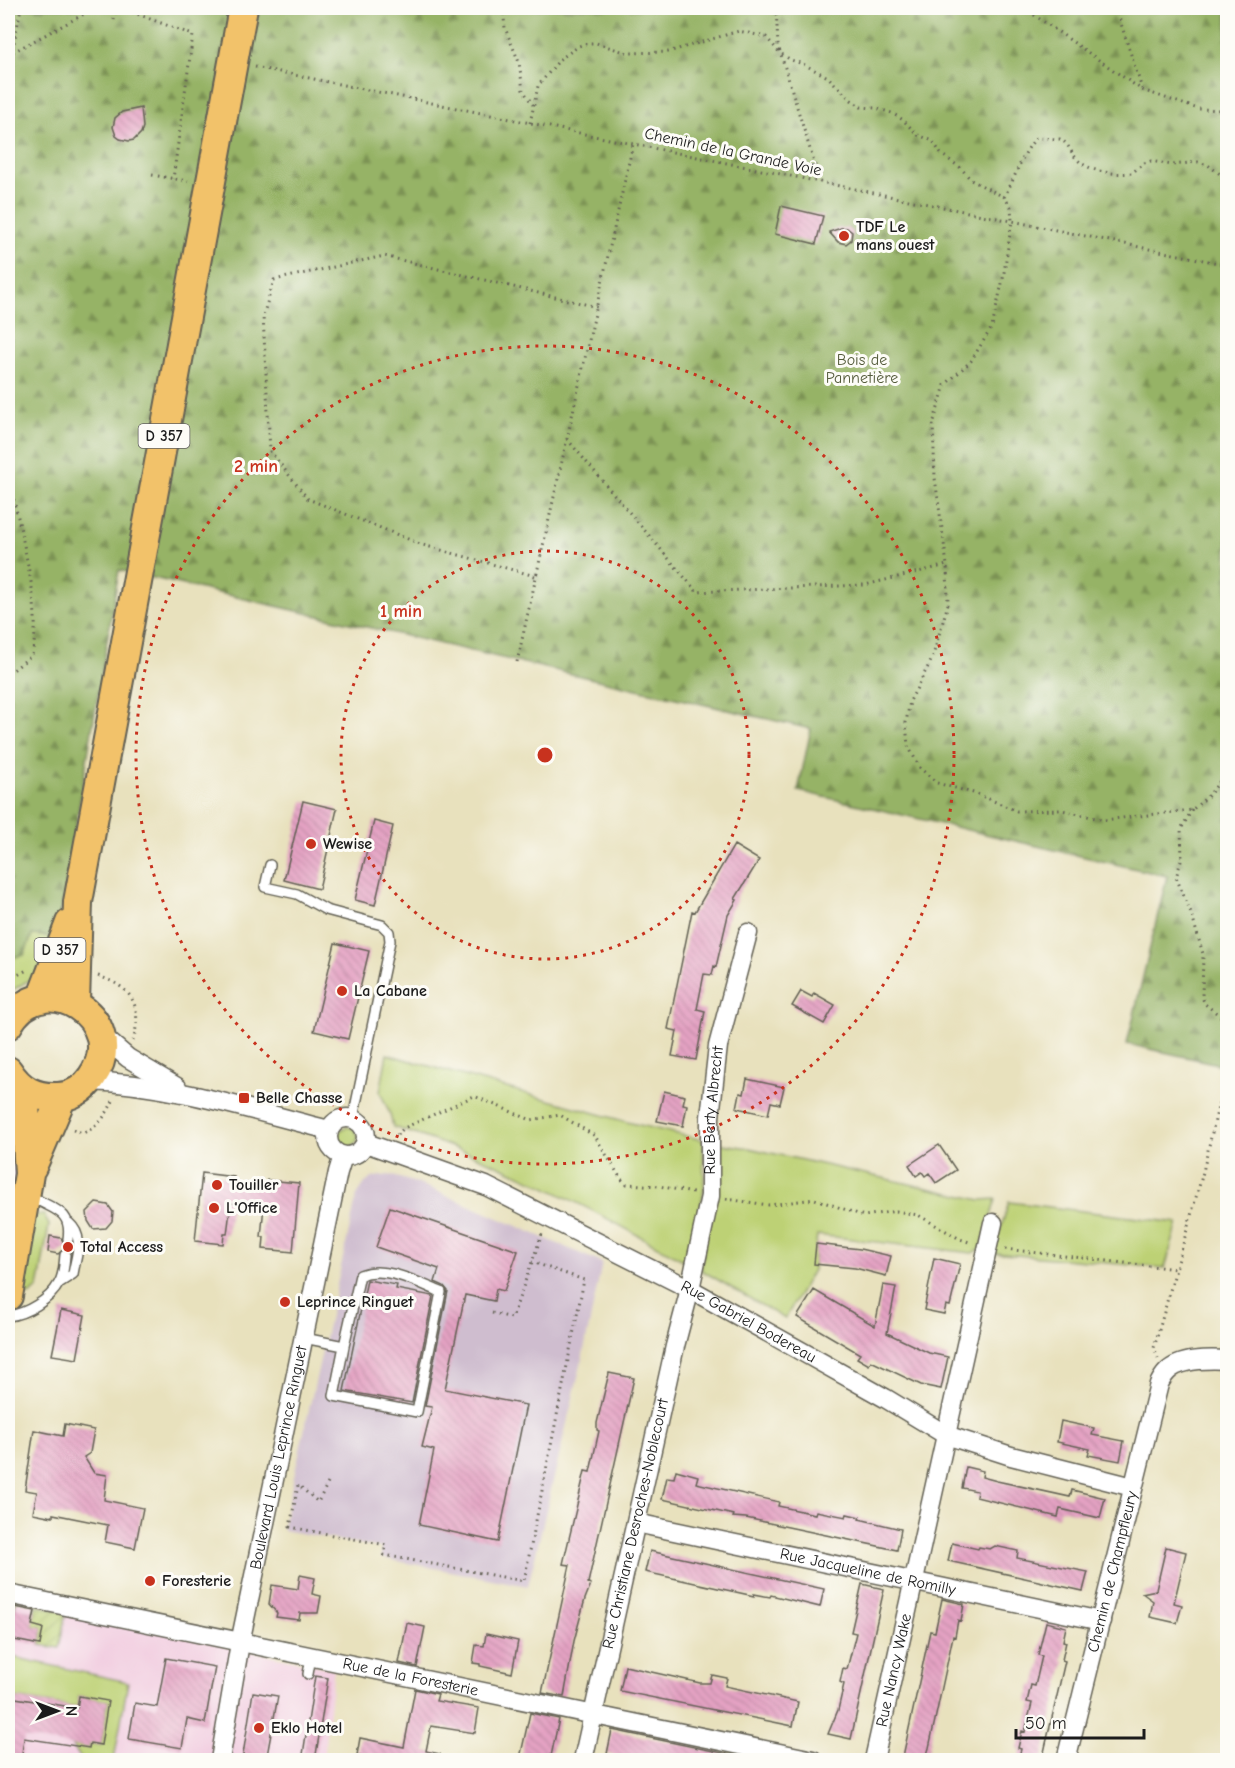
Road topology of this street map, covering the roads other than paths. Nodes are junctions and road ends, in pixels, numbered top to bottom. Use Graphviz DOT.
graph roads {
  1 [pos="243,8"];
  2 [pos="270,865"];
  3 [pos="78,902"];
  4 [pos="748,933"];
  5 [pos="75,1003"];
  6 [pos="19,1012"];
  7 [pos="100,1034"];
  8 [pos="16,1081"];
  9 [pos="89,1081"];
  10 [pos="189,1094"];
  11 [pos="62,1097"];
  12 [pos="352,1118"];
  13 [pos="329,1130"];
  14 [pos="374,1146"];
  15 [pos="343,1156"];
  16 [pos="28,1183"];
  17 [pos="69,1223"];
  18 [pos="993,1223"];
  19 [pos="68,1239"];
  20 [pos="66,1255"];
  21 [pos="59,1283"];
  22 [pos="690,1289"];
  23 [pos="8,1296"];
  24 [pos="8,1316"];
  25 [pos="304,1338"];
  26 [pos="344,1346"];
  27 [pos="1227,1360"];
  28 [pos="946,1435"];
  29 [pos="1133,1487"];
  30 [pos="636,1523"];
  31 [pos="913,1582"];
  32 [pos="8,1594"];
  33 [pos="1101,1621"];
  34 [pos="240,1643"];
  35 [pos="593,1715"];
  36 [pos="220,1761"];
  37 [pos="583,1761"];
  38 [pos="813,1761"];
  39 [pos="874,1761"];
  40 [pos="1066,1761"];
  1 -- 3 [label="main road, D 357"];
  2 -- 12 [label="lane"];
  3 -- 5 [label="main road, D 357"];
  3 -- 6 [label="main road, D 357"];
  4 -- 22 [label="street, Rue Berty Albrecht"];
  5 -- 6 [label="main road"];
  5 -- 7 [label="main road"];
  7 -- 9 [label="main road"];
  7 -- 10 [label="street"];
  8 -- 11 [label="main road"];
  8 -- 16 [label="main road"];
  9 -- 10 [label="street"];
  9 -- 11 [label="main road"];
  10 -- 13 [label="street"];
  11 -- 16 [label="main road"];
  12 -- 13 [label="street"];
  12 -- 14 [label="street"];
  13 -- 15 [label="street"];
  14 -- 15 [label="street"];
  14 -- 22 [label="street, Rue Gabriel Bodereau"];
  15 -- 25 [label="street, Boulevard Louis Leprince Ringuet"];
  16 -- 17 [label="lane"];
  16 -- 23 [label="main road"];
  17 -- 19 [label="lane"];
  17 -- 21 [label="lane"];
  18 -- 28 [label="street, Rue Nancy Wake"];
  20 -- 21 [label="lane"];
  21 -- 24 [label="lane"];
  22 -- 28 [label="street, Rue Gabriel Bodereau"];
  22 -- 30 [label="street, Rue Christiane Desroches-Noblecourt"];
  25 -- 26 [label="lane"];
  25 -- 34 [label="street, Boulevard Louis Leprince Ringuet"];
  26 -- 26 [label="lane"];
  27 -- 29 [label="street, Chemin de Champfleury"];
  28 -- 29 [label="street, Rue Gabriel Bodereau"];
  28 -- 31 [label="street, Rue Nancy Wake"];
  29 -- 33 [label="street, Chemin de Champfleury"];
  30 -- 31 [label="street, Rue Jacqueline de Romilly"];
  30 -- 35 [label="street, Rue Christiane Desroches-Noblecourt"];
  31 -- 33 [label="street, Rue Jacqueline de Romilly"];
  31 -- 39 [label="street, Rue Nancy Wake"];
  32 -- 34 [label="street, Rue de la Foresterie"];
  33 -- 40 [label="street, Chemin de Champfleury"];
  34 -- 35 [label="street, Rue de la Foresterie"];
  34 -- 36 [label="street, Boulevard Louis Leprince Ringuet"];
  35 -- 37 [label="street, Rue Christiane Desroches-Noblecourt"];
  35 -- 38 [label="street, Rue de la Foresterie"];
}
